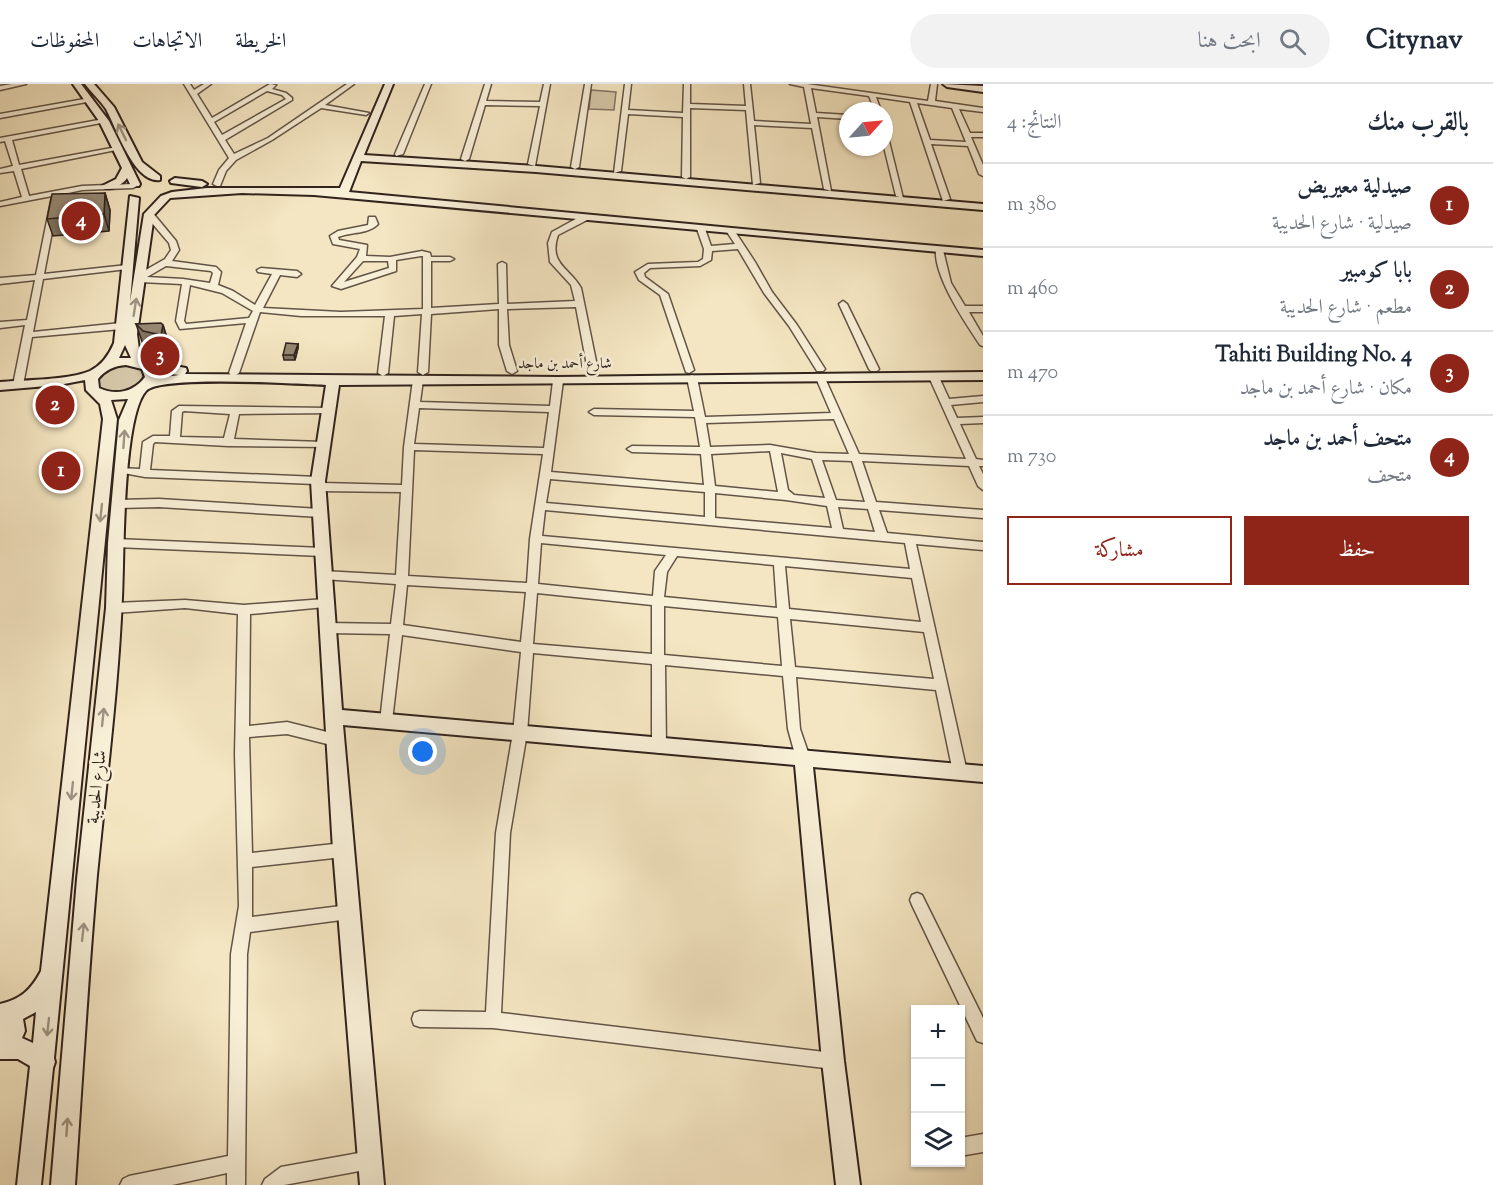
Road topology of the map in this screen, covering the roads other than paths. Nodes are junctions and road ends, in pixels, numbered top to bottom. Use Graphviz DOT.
graph roads {
  1 [pos="23,84"];
  2 [pos="77,84"];
  3 [pos="90,84"];
  4 [pos="187,84"];
  5 [pos="208,84"];
  6 [pos="274,84"];
  7 [pos="351,84"];
  8 [pos="379,84"];
  9 [pos="389,84"];
  10 [pos="428,84"];
  11 [pos="488,84"];
  12 [pos="547,84"];
  13 [pos="588,84"];
  14 [pos="628,84"];
  15 [pos="687,84"];
  16 [pos="747,84"];
  17 [pos="793,84"];
  18 [pos="934,84"];
  19 [pos="947,84"];
  20 [pos="976,84"];
  21 [pos="807,86"];
  22 [pos="983,87"];
  23 [pos="0,88"];
  24 [pos="266,89"];
  25 [pos="192,93"];
  26 [pos="872,95"];
  27 [pos="90,100"];
  28 [pos="913,100"];
  29 [pos="875,102"];
  30 [pos="931,102"];
  31 [pos="483,103"];
  32 [pos="544,105"];
  33 [pos="322,106"];
  34 [pos="687,106"];
  35 [pos="955,106"];
  36 [pos="750,108"];
  37 [pos="983,110"];
  38 [pos="367,111"];
  39 [pos="626,112"];
  40 [pos="687,115"];
  41 [pos="814,115"];
  42 [pos="0,116"];
  43 [pos="839,116"];
  44 [pos="104,121"];
  45 [pos="210,122"];
  46 [pos="752,123"];
  47 [pos="816,126"];
  48 [pos="967,135"];
  49 [pos="983,135"];
  50 [pos="367,138"];
  51 [pos="221,139"];
  52 [pos="4,140"];
  53 [pos="929,142"];
  54 [pos="971,144"];
  55 [pos="117,149"];
  56 [pos="979,154"];
  57 [pos="356,155"];
  58 [pos="890,156"];
  59 [pos="394,157"];
  60 [pos="233,158"];
  61 [pos="465,159"];
  62 [pos="532,164"];
  63 [pos="574,167"];
  64 [pos="17,168"];
  65 [pos="127,168"];
  66 [pos="0,171"];
  67 [pos="617,171"];
  68 [pos="983,174"];
  69 [pos="686,177"];
  70 [pos="156,178"];
  71 [pos="175,181"];
  72 [pos="756,183"];
  73 [pos="217,184"];
  74 [pos="102,187"];
  75 [pos="318,189"];
  76 [pos="828,189"];
  77 [pos="133,191"];
  78 [pos="345,191"];
  79 [pos="56,193"];
  80 [pos="298,193"];
  81 [pos="900,196"];
  82 [pos="168,197"];
  83 [pos="27,199"];
  84 [pos="946,199"];
  85 [pos="983,201"];
  86 [pos="0,204"];
  87 [pos="983,207"];
  88 [pos="149,214"];
  89 [pos="586,216"];
  90 [pos="372,219"];
  91 [pos="701,229"];
  92 [pos="730,232"];
  93 [pos="983,245"];
  94 [pos="740,246"];
  95 [pos="708,249"];
  96 [pos="939,250"];
  97 [pos="983,254"];
  98 [pos="361,258"];
  99 [pos="392,259"];
  100 [pos="427,259"];
  101 [pos="450,259"];
  102 [pos="165,263"];
  103 [pos="502,264"];
  104 [pos="127,267"];
  105 [pos="261,270"];
  106 [pos="277,272"];
  107 [pos="297,274"];
  108 [pos="40,276"];
  109 [pos="140,278"];
  110 [pos="0,281"];
  111 [pos="186,282"];
  112 [pos="213,287"];
  113 [pos="580,304"];
  114 [pos="843,304"];
  115 [pos="504,306"];
  116 [pos="961,309"];
  117 [pos="983,309"];
  118 [pos="258,310"];
  119 [pos="427,312"];
  120 [pos="390,314"];
  121 [pos="252,320"];
  122 [pos="30,322"];
  123 [pos="0,325"];
  124 [pos="121,326"];
  125 [pos="27,335"];
  126 [pos="983,343"];
  127 [pos="109,364"];
  128 [pos="144,365"];
  129 [pos="874,369"];
  130 [pos="983,369"];
  131 [pos="512,371"];
  132 [pos="593,371"];
  133 [pos="234,373"];
  134 [pos="383,373"];
  135 [pos="95,374"];
  136 [pos="691,374"];
  137 [pos="820,374"];
  138 [pos="420,376"];
  139 [pos="934,376"];
  140 [pos="983,376"];
  141 [pos="333,381"];
  142 [pos="558,381"];
  143 [pos="18,385"];
  144 [pos="0,386"];
  145 [pos="143,387"];
  146 [pos="0,392"];
  147 [pos="97,392"];
  148 [pos="983,399"];
  149 [pos="947,402"];
  150 [pos="414,405"];
  151 [pos="554,408"];
  152 [pos="235,411"];
  153 [pos="328,411"];
  154 [pos="594,412"];
  155 [pos="838,416"];
  156 [pos="700,417"];
  157 [pos="983,420"];
  158 [pos="955,421"];
  159 [pos="175,440"];
  160 [pos="228,443"];
  161 [pos="323,445"];
  162 [pos="409,447"];
  163 [pos="632,449"];
  164 [pos="707,449"];
  165 [pos="775,449"];
  166 [pos="548,451"];
  167 [pos="816,456"];
  168 [pos="855,456"];
  169 [pos="979,463"];
  170 [pos="122,470"];
  171 [pos="145,473"];
  172 [pos="545,475"];
  173 [pos="318,484"];
  174 [pos="983,486"];
  175 [pos="408,489"];
  176 [pos="711,491"];
  177 [pos="787,496"];
  178 [pos="832,503"];
  179 [pos="119,504"];
  180 [pos="873,505"];
  181 [pos="541,506"];
  182 [pos="320,513"];
  183 [pos="983,514"];
  184 [pos="710,520"];
  185 [pos="838,532"];
  186 [pos="882,536"];
  187 [pos="909,538"];
  188 [pos="536,539"];
  189 [pos="116,543"];
  190 [pos="983,546"];
  191 [pos="322,552"];
  192 [pos="673,553"];
  193 [pos="779,561"];
  194 [pos="323,574"];
  195 [pos="917,574"];
  196 [pos="402,579"];
  197 [pos="532,588"];
  198 [pos="658,599"];
  199 [pos="325,603"];
  200 [pos="114,608"];
  201 [pos="244,610"];
  202 [pos="783,611"];
  203 [pos="327,628"];
  204 [pos="930,628"];
  205 [pos="396,629"];
  206 [pos="527,648"];
  207 [pos="658,659"];
  208 [pos="789,670"];
  209 [pos="942,685"];
  210 [pos="333,717"];
  211 [pos="386,721"];
  212 [pos="243,732"];
  213 [pos="520,733"];
  214 [pos="336,740"];
  215 [pos="659,747"];
  216 [pos="803,758"];
  217 [pos="960,772"];
  218 [pos="982,775"];
  219 [pos="343,850"];
  220 [pos="244,861"];
  221 [pos="916,900"];
  222 [pos="349,912"];
  223 [pos="243,925"];
  224 [pos="53,969"];
  225 [pos="0,1016"];
  226 [pos="420,1019"];
  227 [pos="493,1020"];
  228 [pos="983,1035"];
  229 [pos="0,1040"];
  230 [pos="0,1048"];
  231 [pos="833,1061"];
  232 [pos="44,1062"];
  233 [pos="983,1143"];
  234 [pos="965,1146"];
  235 [pos="370,1160"];
  236 [pos="236,1163"];
  237 [pos="29,1185"];
  238 [pos="63,1185"];
  239 [pos="129,1185"];
  240 [pos="236,1185"];
  241 [pos="271,1185"];
  242 [pos="372,1185"];
  243 [pos="848,1185"];
  1 -- 23 [label="street"];
  2 -- 27 [label="street"];
  70 -- 3 [label="street, one-way"];
  4 -- 25 [label="street"];
  5 -- 25 [label="street"];
  6 -- 24 [label="street"];
  7 -- 33 [label="street"];
  8 -- 38 [label="street"];
  9 -- 50 [label="street"];
  10 -- 59 [label="street"];
  11 -- 31 [label="street"];
  12 -- 32 [label="street"];
  13 -- 63 [label="street"];
  14 -- 39 [label="street"];
  15 -- 34 [label="street"];
  16 -- 36 [label="street"];
  17 -- 21 [label="street"];
  18 -- 30 [label="street"];
  19 -- 22 [label="street"];
  20 -- 22 [label="street"];
  21 -- 26 [label="street"];
  21 -- 41 [label="street"];
  24 -- 45 [label="street"];
  24 -- 51 [label="street"];
  25 -- 45 [label="street"];
  26 -- 28 [label="street"];
  26 -- 29 [label="street"];
  27 -- 42 [label="street"];
  27 -- 44 [label="street"];
  28 -- 30 [label="street"];
  28 -- 53 [label="street"];
  30 -- 35 [label="street"];
  31 -- 32 [label="street"];
  31 -- 61 [label="street"];
  32 -- 62 [label="street"];
  33 -- 38 [label="street"];
  33 -- 60 [label="street"];
  34 -- 36 [label="street"];
  34 -- 40 [label="street"];
  35 -- 37 [label="street"];
  35 -- 48 [label="street"];
  36 -- 46 [label="street"];
  38 -- 50 [label="street"];
  38 -- 57 [label="street"];
  39 -- 40 [label="street"];
  39 -- 67 [label="street"];
  40 -- 69 [label="street"];
  41 -- 43 [label="street"];
  41 -- 47 [label="street"];
  44 -- 52 [label="street"];
  44 -- 55 [label="street"];
  45 -- 51 [label="street"];
  46 -- 47 [label="street"];
  46 -- 72 [label="street"];
  47 -- 76 [label="street"];
  48 -- 49 [label="street"];
  48 -- 54 [label="street"];
  50 -- 57 [label="street"];
  51 -- 60 [label="street"];
  52 -- 64 [label="street"];
  53 -- 54 [label="street"];
  53 -- 84 [label="street"];
  54 -- 56 [label="street"];
  55 -- 64 [label="street"];
  55 -- 65 [label="street"];
  56 -- 68 [label="street"];
  57 -- 59 [label="street"];
  57 -- 75 [label="street"];
  57 -- 78 [label="street"];
  58 -- 81 [label="street"];
  59 -- 61 [label="street"];
  59 -- 87 [label="street"];
  60 -- 73 [label="street"];
  61 -- 62 [label="street"];
  62 -- 63 [label="street"];
  63 -- 67 [label="street"];
  64 -- 66 [label="street"];
  64 -- 83 [label="street"];
  65 -- 74 [label="street"];
  65 -- 77 [label="street"];
  67 -- 69 [label="street"];
  69 -- 72 [label="street"];
  70 -- 71 [label="street"];
  70 -- 77 [label="street"];
  71 -- 73 [label="street"];
  71 -- 82 [label="street"];
  72 -- 76 [label="street"];
  73 -- 75 [label="street"];
  74 -- 77 [label="street"];
  74 -- 79 [label="street"];
  75 -- 78 [label="street"];
  76 -- 81 [label="street"];
  77 -- 82 [label="street"];
  77 -- 104 [label="street"];
  78 -- 80 [label="street"];
  78 -- 93 [label="street"];
  79 -- 83 [label="street"];
  79 -- 108 [label="street"];
  80 -- 82 [label="street"];
  80 -- 89 [label="street"];
  81 -- 84 [label="street"];
  82 -- 88 [label="street"];
  83 -- 86 [label="street"];
  84 -- 85 [label="street"];
  88 -- 102 [label="street"];
  88 -- 109 [label="street"];
  89 -- 91 [label="street"];
  89 -- 113 [label="street"];
  90 -- 98 [label="street"];
  91 -- 92 [label="street"];
  91 -- 95 [label="street"];
  92 -- 94 [label="street"];
  92 -- 96 [label="street"];
  94 -- 95 [label="street"];
  94 -- 137 [label="street"];
  95 -- 136 [label="street"];
  96 -- 97 [label="street"];
  96 -- 116 [label="street"];
  98 -- 99 [label="street"];
  98 -- 99 [label="street"];
  99 -- 100 [label="street"];
  100 -- 101 [label="street"];
  100 -- 119 [label="street"];
  102 -- 109 [label="street"];
  102 -- 112 [label="street"];
  103 -- 115 [label="street"];
  104 -- 108 [label="street"];
  104 -- 124 [label="street"];
  105 -- 106 [label="street"];
  106 -- 107 [label="street"];
  106 -- 118 [label="street"];
  108 -- 110 [label="street"];
  108 -- 122 [label="street"];
  109 -- 111 [label="street"];
  128 -- 109 [label="street, one-way"];
  111 -- 112 [label="street"];
  111 -- 121 [label="street"];
  112 -- 118 [label="street"];
  113 -- 115 [label="street"];
  113 -- 132 [label="street"];
  114 -- 129 [label="street"];
  115 -- 119 [label="street"];
  115 -- 131 [label="street"];
  116 -- 117 [label="street"];
  116 -- 126 [label="street"];
  118 -- 120 [label="street"];
  118 -- 121 [label="street"];
  119 -- 120 [label="street"];
  119 -- 138 [label="street"];
  120 -- 134 [label="street"];
  121 -- 133 [label="street"];
  122 -- 123 [label="street"];
  122 -- 125 [label="street"];
  124 -- 125 [label="street"];
  124 -- 127 [label="street"];
  125 -- 143 [label="street"];
  127 -- 128 [label="street, شارع أحمد بن ماجد"];
  127 -- 135 [label="street"];
  128 -- 133 [label="street, شارع أحمد بن ماجد"];
  128 -- 145 [label="street"];
  129 -- 130 [label="street, شارع أحمد بن ماجد"];
  129 -- 137 [label="street, شارع أحمد بن ماجد"];
  131 -- 132 [label="street, شارع أحمد بن ماجد"];
  131 -- 138 [label="street, شارع أحمد بن ماجد"];
  132 -- 136 [label="street, شارع أحمد بن ماجد"];
  133 -- 134 [label="street, شارع أحمد بن ماجد"];
  134 -- 138 [label="street, شارع أحمد بن ماجد"];
  135 -- 143 [label="street"];
  135 -- 147 [label="street"];
  136 -- 137 [label="street, شارع أحمد بن ماجد"];
  136 -- 142 [label="street, شارع أحمد بن ماجد"];
  136 -- 156 [label="street"];
  137 -- 139 [label="street, شارع أحمد بن ماجد"];
  137 -- 155 [label="street"];
  138 -- 141 [label="street, شارع أحمد بن ماجد"];
  138 -- 142 [label="street, شارع أحمد بن ماجد"];
  138 -- 150 [label="street"];
  139 -- 140 [label="street, شارع أحمد بن ماجد"];
  139 -- 149 [label="street"];
  141 -- 145 [label="street, شارع أحمد بن ماجد"];
  141 -- 153 [label="street"];
  142 -- 151 [label="street"];
  143 -- 144 [label="street"];
  145 -- 147 [label="street, شارع أحمد بن ماجد"];
  170 -- 145 [label="street, شارع الحديبة, one-way"];
  146 -- 147 [label="street, شارع أحمد بن ماجد"];
  147 -- 224 [label="street, شارع الحديبة, one-way"];
  148 -- 149 [label="street"];
  149 -- 158 [label="street"];
  150 -- 151 [label="street"];
  150 -- 162 [label="street"];
  151 -- 166 [label="street"];
  152 -- 153 [label="street"];
  152 -- 159 [label="street"];
  152 -- 160 [label="street"];
  153 -- 161 [label="street"];
  154 -- 156 [label="street"];
  155 -- 156 [label="street"];
  155 -- 168 [label="street"];
  156 -- 164 [label="street"];
  157 -- 158 [label="street"];
  158 -- 169 [label="street"];
  159 -- 160 [label="street"];
  159 -- 171 [label="street"];
  160 -- 161 [label="street"];
  161 -- 173 [label="street"];
  162 -- 166 [label="street"];
  162 -- 175 [label="street"];
  163 -- 164 [label="street"];
  164 -- 165 [label="street"];
  164 -- 176 [label="street"];
  165 -- 167 [label="street"];
  165 -- 177 [label="street"];
  166 -- 172 [label="street"];
  167 -- 168 [label="street"];
  167 -- 178 [label="street"];
  168 -- 169 [label="street"];
  168 -- 180 [label="street"];
  169 -- 174 [label="street"];
  170 -- 171 [label="street"];
  170 -- 179 [label="street, شارع الحديبة"];
  171 -- 173 [label="street"];
  172 -- 176 [label="street"];
  172 -- 181 [label="street"];
  173 -- 175 [label="street"];
  173 -- 182 [label="street"];
  175 -- 196 [label="street"];
  176 -- 177 [label="street"];
  176 -- 184 [label="street"];
  177 -- 178 [label="street"];
  178 -- 180 [label="street"];
  178 -- 185 [label="street"];
  179 -- 182 [label="street"];
  179 -- 189 [label="street, شارع الحديبة"];
  180 -- 183 [label="street"];
  180 -- 186 [label="street"];
  181 -- 184 [label="street"];
  181 -- 188 [label="street"];
  182 -- 191 [label="street"];
  184 -- 185 [label="street"];
  185 -- 186 [label="street"];
  186 -- 187 [label="street"];
  187 -- 190 [label="street"];
  187 -- 195 [label="street"];
  188 -- 192 [label="street"];
  188 -- 197 [label="street"];
  189 -- 191 [label="street"];
  189 -- 200 [label="street, شارع الحديبة"];
  191 -- 194 [label="street"];
  192 -- 193 [label="street"];
  192 -- 198 [label="street"];
  193 -- 195 [label="street"];
  193 -- 202 [label="street"];
  194 -- 196 [label="street"];
  194 -- 199 [label="street"];
  195 -- 204 [label="street"];
  196 -- 197 [label="street"];
  196 -- 205 [label="street"];
  197 -- 198 [label="street"];
  197 -- 206 [label="street"];
  198 -- 202 [label="street"];
  198 -- 207 [label="street"];
  199 -- 201 [label="street"];
  199 -- 203 [label="street"];
  200 -- 201 [label="street"];
  238 -- 200 [label="street, شارع الحديبة, one-way"];
  201 -- 212 [label="street"];
  202 -- 204 [label="street"];
  202 -- 208 [label="street"];
  203 -- 205 [label="street"];
  203 -- 210 [label="street"];
  204 -- 209 [label="street"];
  205 -- 206 [label="street"];
  205 -- 211 [label="street"];
  206 -- 207 [label="street"];
  206 -- 213 [label="street"];
  207 -- 208 [label="street"];
  207 -- 215 [label="street"];
  208 -- 209 [label="street"];
  208 -- 216 [label="street"];
  209 -- 217 [label="street"];
  210 -- 211 [label="street"];
  210 -- 214 [label="street"];
  211 -- 213 [label="street"];
  212 -- 214 [label="street"];
  212 -- 220 [label="street"];
  213 -- 215 [label="street"];
  213 -- 227 [label="street"];
  214 -- 219 [label="street"];
  215 -- 216 [label="street"];
  216 -- 217 [label="street"];
  216 -- 231 [label="street"];
  217 -- 218 [label="street"];
  219 -- 220 [label="street"];
  219 -- 222 [label="street"];
  220 -- 223 [label="street"];
  221 -- 228 [label="street"];
  222 -- 223 [label="street"];
  222 -- 235 [label="street"];
  223 -- 236 [label="street"];
  224 -- 225 [label="street"];
  224 -- 232 [label="street, شارع الحديبة, one-way"];
  225 -- 229 [label="street"];
  226 -- 227 [label="street"];
  227 -- 231 [label="street"];
  230 -- 232 [label="street"];
  231 -- 243 [label="street"];
  232 -- 237 [label="street, شارع الحديبة"];
  233 -- 234 [label="street"];
  235 -- 241 [label="street"];
  235 -- 242 [label="street"];
  236 -- 239 [label="street"];
  236 -- 240 [label="street"];
}
